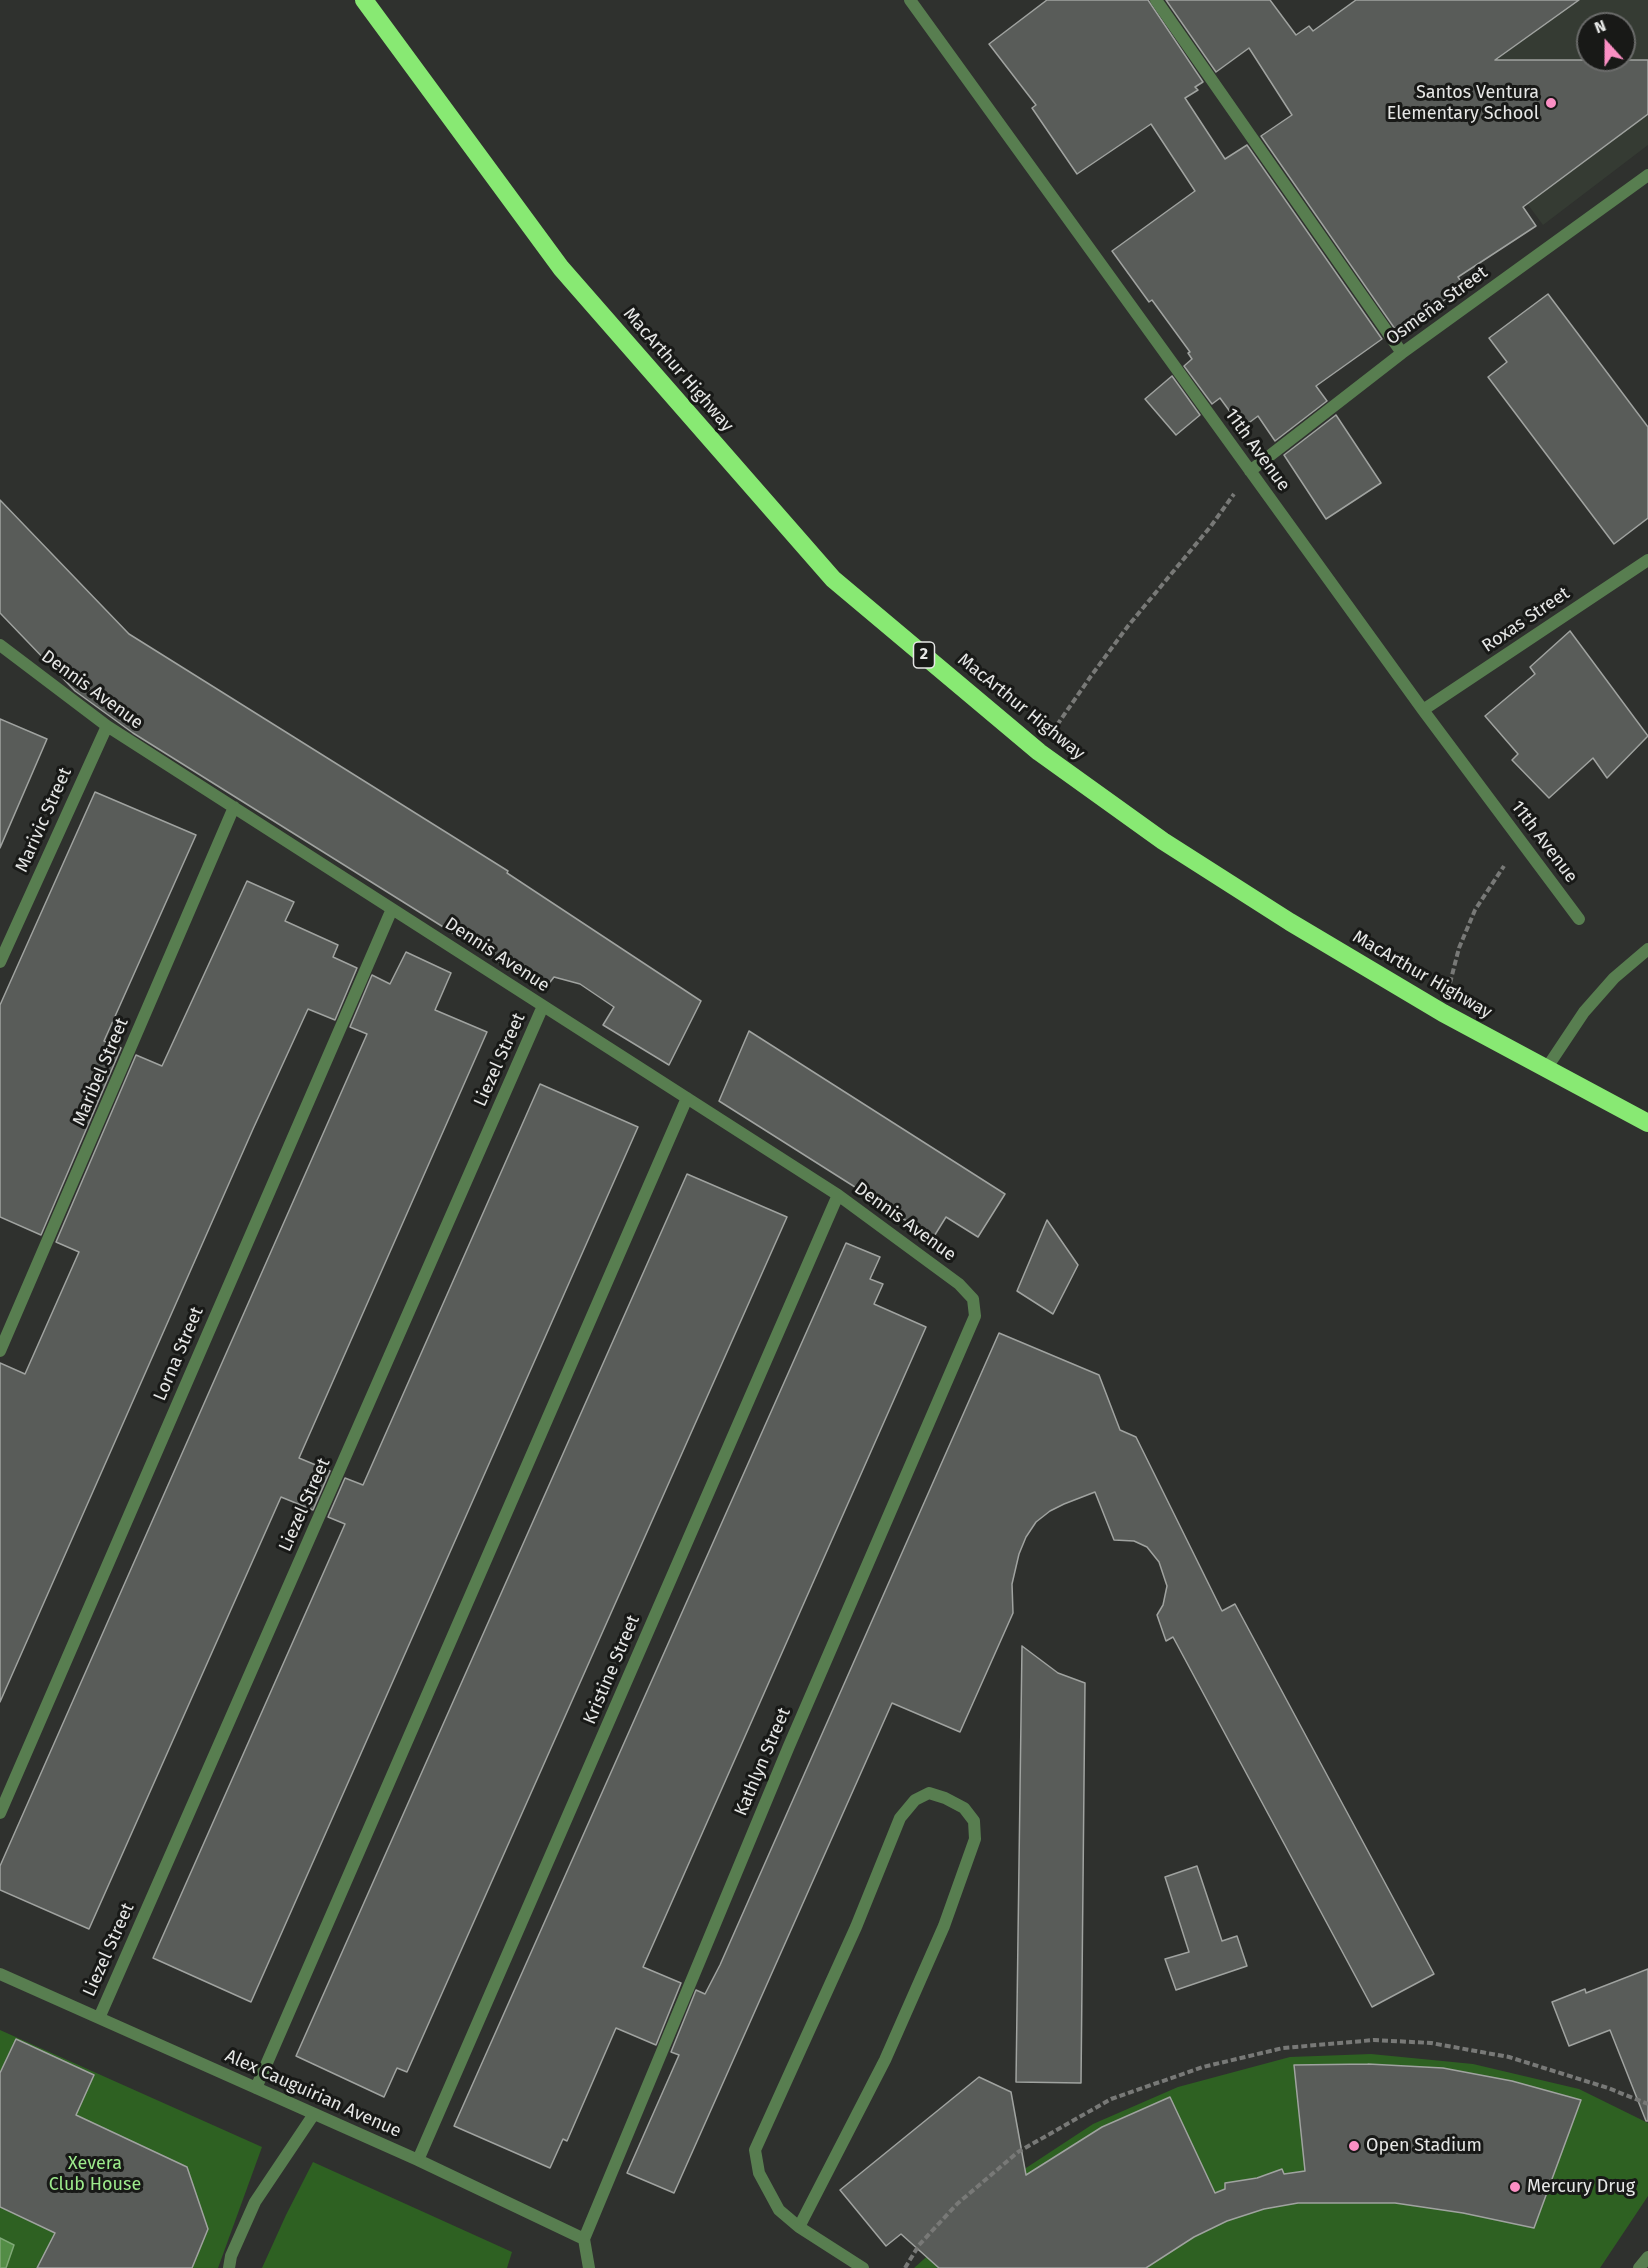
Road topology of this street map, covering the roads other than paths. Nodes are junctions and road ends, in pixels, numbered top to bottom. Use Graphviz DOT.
graph roads {
  1 [pos="364,0"];
  2 [pos="910,0"];
  3 [pos="1156,0"];
  4 [pos="1648,175"];
  5 [pos="1402,353"];
  6 [pos="1250,471"];
  7 [pos="1648,560"];
  8 [pos="0,645"];
  9 [pos="1423,710"];
  10 [pos="107,726"];
  11 [pos="234,807"];
  12 [pos="392,909"];
  13 [pos="1579,919"];
  14 [pos="1648,949"];
  15 [pos="0,962"];
  16 [pos="543,1006"];
  17 [pos="1546,1069"];
  18 [pos="687,1098"];
  19 [pos="1648,1123"];
  20 [pos="838,1195"];
  21 [pos="973,1299"];
  22 [pos="0,1351"];
  23 [pos="0,1814"];
  24 [pos="0,1974"];
  25 [pos="99,2018"];
  26 [pos="256,2088"];
  27 [pos="314,2114"];
  28 [pos="418,2160"];
  29 [pos="799,2228"];
  30 [pos="584,2239"];
  31 [pos="1648,2257"];
  32 [pos="229,2268"];
  33 [pos="589,2268"];
  34 [pos="863,2268"];
  35 [pos="1639,2268"];
  1 -- 17 [label="highway, MacArthur Highway / 2"];
  2 -- 6 [label="street, 11th Avenue"];
  3 -- 5 [label="street"];
  4 -- 5 [label="street, Osmeña Street"];
  5 -- 6 [label="street, Osmeña Street"];
  6 -- 9 [label="street, 11th Avenue"];
  7 -- 9 [label="street, Roxas Street"];
  8 -- 10 [label="street, Dennis Avenue"];
  9 -- 13 [label="street, 11th Avenue"];
  10 -- 11 [label="street, Dennis Avenue"];
  10 -- 15 [label="street, Marivic Street"];
  11 -- 12 [label="street, Dennis Avenue"];
  11 -- 22 [label="street, Maribel Street"];
  12 -- 16 [label="street, Dennis Avenue"];
  12 -- 23 [label="street, Lorna Street"];
  14 -- 17 [label="street"];
  16 -- 18 [label="street, Dennis Avenue"];
  16 -- 25 [label="street, Liezel Street"];
  17 -- 19 [label="highway, MacArthur Highway / 2"];
  18 -- 20 [label="street, Dennis Avenue"];
  18 -- 26 [label="street"];
  20 -- 21 [label="street, Dennis Avenue"];
  20 -- 28 [label="street, Kristine Street"];
  21 -- 30 [label="street, Kathlyn Street"];
  24 -- 25 [label="street, Alex Cauguirian Avenue"];
  25 -- 26 [label="street, Alex Cauguirian Avenue"];
  26 -- 27 [label="street, Alex Cauguirian Avenue"];
  27 -- 28 [label="street, Alex Cauguirian Avenue"];
  27 -- 32 [label="street"];
  28 -- 30 [label="street, Alex Cauguirian Avenue"];
  29 -- 29 [label="street"];
  29 -- 34 [label="street"];
  30 -- 33 [label="street"];
  31 -- 35 [label="street"];
}
